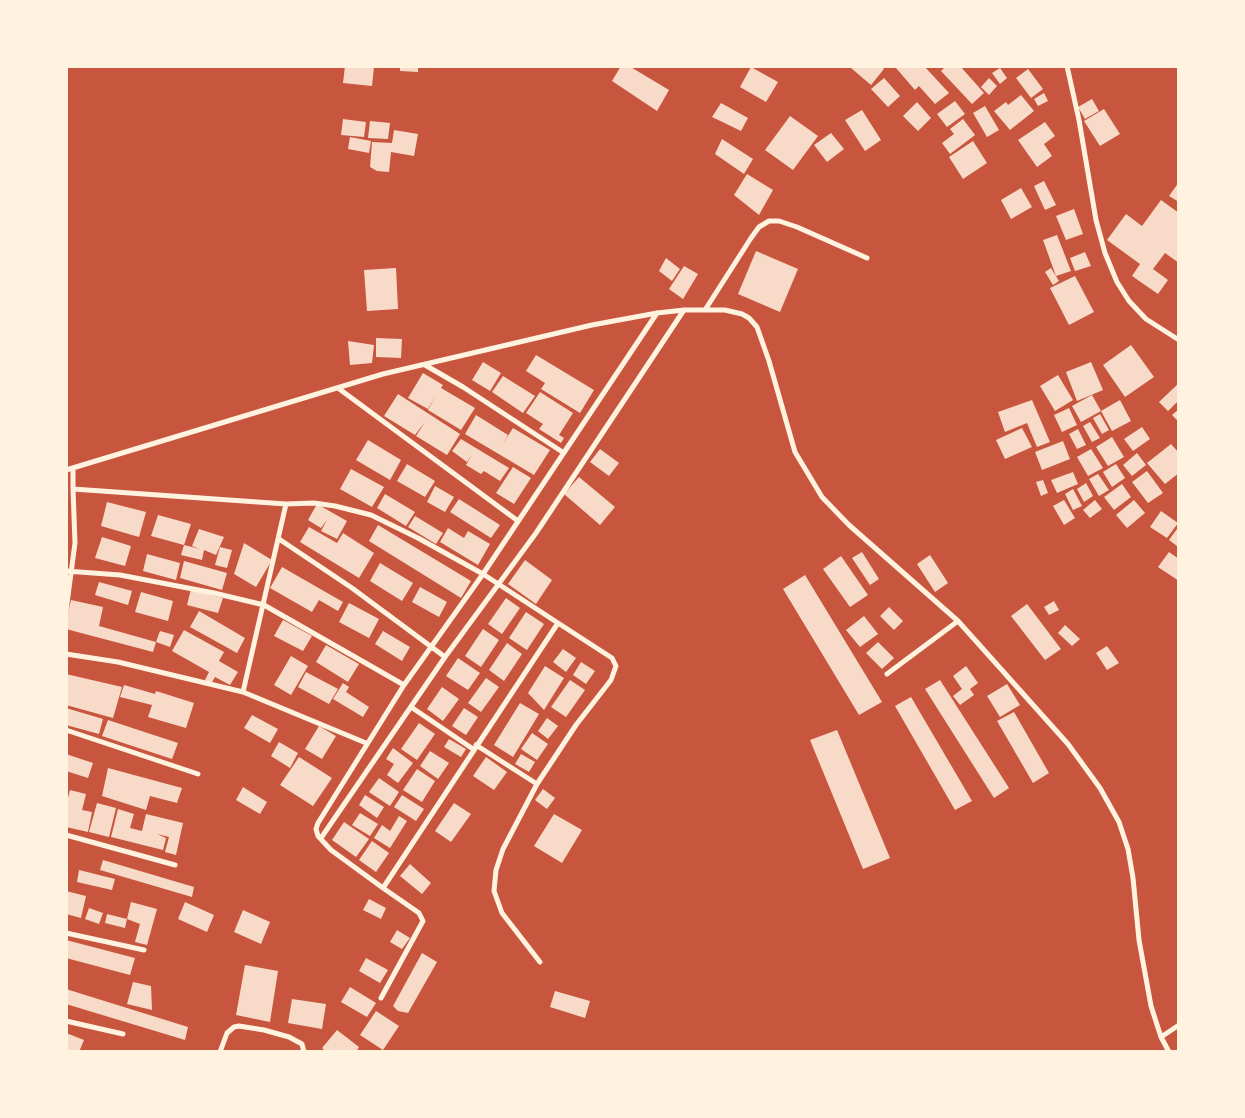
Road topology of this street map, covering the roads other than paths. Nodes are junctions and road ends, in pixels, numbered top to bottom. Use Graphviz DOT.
graph roads {
  1 [pos="1067,66"];
  2 [pos="867,258"];
  3 [pos="684,310"];
  4 [pos="705,310"];
  5 [pos="657,313"];
  6 [pos="1179,340"];
  7 [pos="425,365"];
  8 [pos="338,388"];
  9 [pos="564,453"];
  10 [pos="73,469"];
  11 [pos="66,470"];
  12 [pos="74,489"];
  13 [pos="286,504"];
  14 [pos="518,521"];
  15 [pos="279,539"];
  16 [pos="69,571"];
  17 [pos="483,574"];
  18 [pos="499,584"];
  19 [pos="264,605"];
  20 [pos="66,611"];
  21 [pos="958,621"];
  22 [pos="558,623"];
  23 [pos="430,647"];
  24 [pos="66,654"];
  25 [pos="445,657"];
  26 [pos="887,674"];
  27 [pos="404,685"];
  28 [pos="243,692"];
  29 [pos="411,707"];
  30 [pos="66,730"];
  31 [pos="366,743"];
  32 [pos="474,747"];
  33 [pos="198,774"];
  34 [pos="537,784"];
  35 [pos="66,835"];
  36 [pos="321,838"];
  37 [pos="175,865"];
  38 [pos="383,888"];
  39 [pos="66,933"];
  40 [pos="144,950"];
  41 [pos="540,962"];
  42 [pos="381,998"];
  43 [pos="66,1021"];
  44 [pos="1179,1025"];
  45 [pos="123,1034"];
  46 [pos="1161,1037"];
  47 [pos="220,1052"];
  48 [pos="304,1052"];
  49 [pos="1168,1052"];
  1 -- 6 [label="street"];
  2 -- 4 [label="street"];
  3 -- 4 [label="street"];
  3 -- 5 [label="street"];
  3 -- 18 [label="street"];
  4 -- 21 [label="street"];
  5 -- 7 [label="street"];
  5 -- 9 [label="street"];
  7 -- 8 [label="street"];
  7 -- 9 [label="street"];
  8 -- 10 [label="street"];
  8 -- 14 [label="street"];
  9 -- 14 [label="street"];
  10 -- 11 [label="street"];
  10 -- 12 [label="street"];
  12 -- 13 [label="street"];
  12 -- 16 [label="street"];
  13 -- 15 [label="street"];
  13 -- 17 [label="street"];
  14 -- 17 [label="street"];
  15 -- 19 [label="street"];
  15 -- 23 [label="street"];
  16 -- 19 [label="street"];
  16 -- 20 [label="street"];
  17 -- 18 [label="street"];
  17 -- 23 [label="street"];
  18 -- 22 [label="street"];
  18 -- 25 [label="street"];
  19 -- 27 [label="street"];
  19 -- 28 [label="street"];
  21 -- 26 [label="street"];
  21 -- 46 [label="street"];
  22 -- 32 [label="street"];
  22 -- 34 [label="street"];
  23 -- 25 [label="street"];
  23 -- 27 [label="street"];
  24 -- 28 [label="street"];
  25 -- 29 [label="street"];
  27 -- 31 [label="street"];
  28 -- 31 [label="street"];
  29 -- 32 [label="street"];
  29 -- 36 [label="street"];
  30 -- 33 [label="street"];
  31 -- 36 [label="street"];
  32 -- 34 [label="street"];
  32 -- 38 [label="street"];
  34 -- 41 [label="street"];
  35 -- 37 [label="street"];
  36 -- 38 [label="street"];
  38 -- 42 [label="street"];
  39 -- 40 [label="street"];
  43 -- 45 [label="street"];
  44 -- 46 [label="street"];
  46 -- 49 [label="street"];
  47 -- 48 [label="street"];
}
